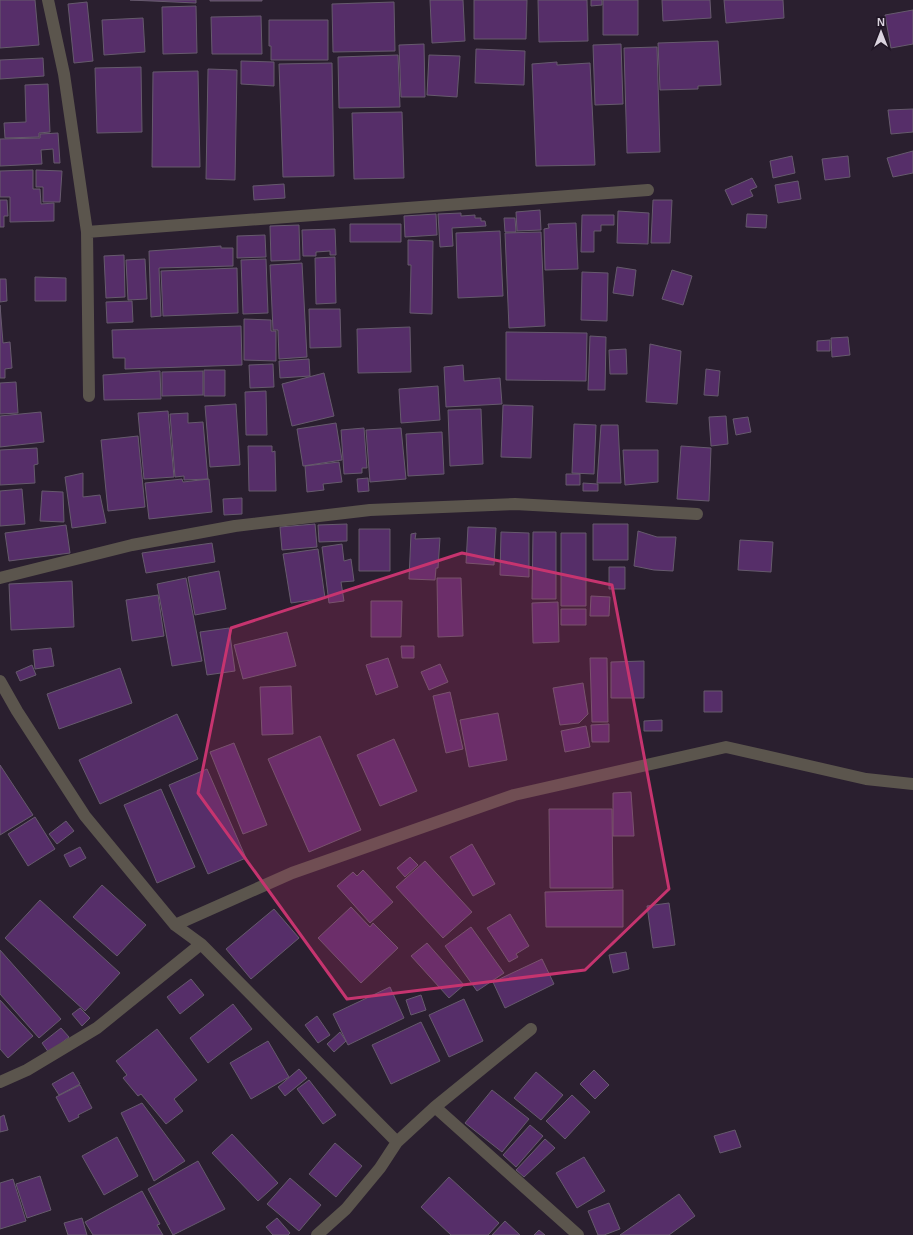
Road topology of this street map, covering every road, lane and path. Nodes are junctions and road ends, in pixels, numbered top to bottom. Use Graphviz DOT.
graph roads {
  1 [pos="48,0"];
  2 [pos="648,190"];
  3 [pos="87,232"];
  4 [pos="88,396"];
  5 [pos="697,514"];
  6 [pos="0,578"];
  7 [pos="0,681"];
  8 [pos="913,784"];
  9 [pos="176,925"];
  10 [pos="201,944"];
  11 [pos="531,1029"];
  12 [pos="0,1082"];
  13 [pos="436,1107"];
  14 [pos="397,1142"];
  15 [pos="317,1235"];
  16 [pos="578,1235"];
  1 -- 3 [label="street"];
  2 -- 3 [label="street"];
  3 -- 4 [label="street"];
  5 -- 6 [label="street"];
  7 -- 9 [label="street"];
  8 -- 9 [label="street"];
  9 -- 10 [label="street"];
  10 -- 12 [label="street"];
  10 -- 14 [label="street"];
  11 -- 13 [label="street"];
  13 -- 14 [label="street"];
  13 -- 16 [label="street"];
  14 -- 15 [label="street"];
}
